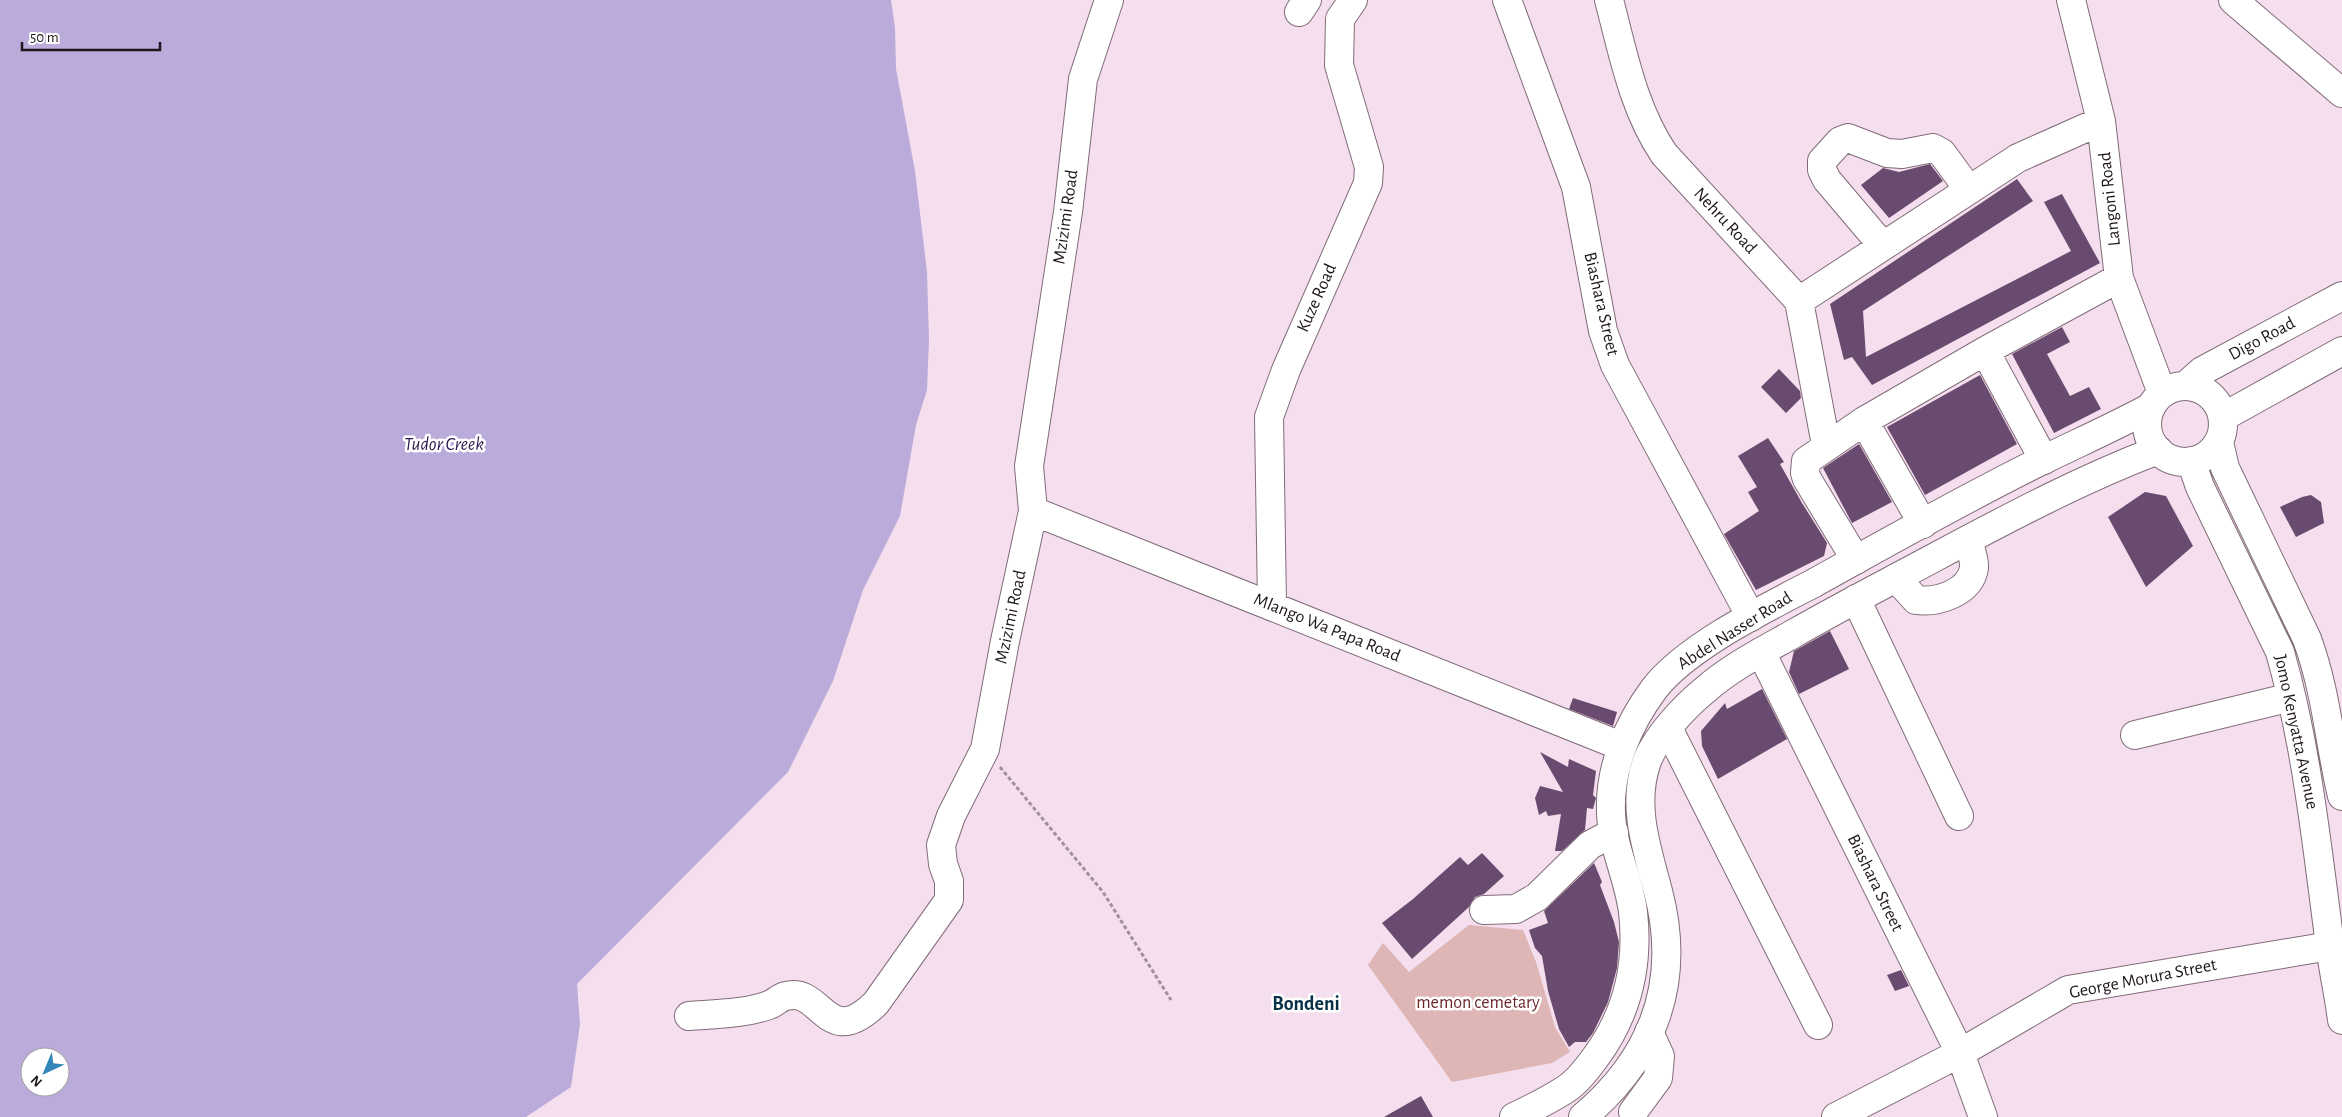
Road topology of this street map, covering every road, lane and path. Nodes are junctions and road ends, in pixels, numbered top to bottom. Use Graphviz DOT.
graph roads {
  1 [pos="1109,0"];
  2 [pos="1353,0"];
  3 [pos="1507,0"];
  4 [pos="1609,0"];
  5 [pos="2071,0"];
  6 [pos="2233,0"];
  7 [pos="2342,93"];
  8 [pos="2101,121"];
  9 [pos="1968,190"];
  10 [pos="1883,246"];
  11 [pos="2119,278"];
  12 [pos="2342,296"];
  13 [pos="1800,301"];
  14 [pos="1985,351"];
  15 [pos="2342,352"];
  16 [pos="2166,395"];
  17 [pos="1864,421"];
  18 [pos="2221,429"];
  19 [pos="1826,445"];
  20 [pos="2158,450"];
  21 [pos="2044,460"];
  22 [pos="2192,461"];
  23 [pos="1033,511"];
  24 [pos="1923,524"];
  25 [pos="1968,540"];
  26 [pos="1856,560"];
  27 [pos="1896,578"];
  28 [pos="1856,599"];
  29 [pos="1272,605"];
  30 [pos="1751,617"];
  31 [pos="1761,652"];
  32 [pos="2290,697"];
  33 [pos="1668,728"];
  34 [pos="2135,735"];
  35 [pos="1621,746"];
  36 [pos="985,749"];
  37 [pos="2342,796"];
  38 [pos="1959,816"];
  39 [pos="1614,832"];
  40 [pos="1484,910"];
  41 [pos="2330,946"];
  42 [pos="1171,1000"];
  43 [pos="689,1016"];
  44 [pos="2342,1020"];
  45 [pos="1818,1025"];
  46 [pos="1649,1032"];
  47 [pos="1960,1053"];
  48 [pos="1609,1093"];
  49 [pos="1635,1115"];
  50 [pos="1514,1117"];
  51 [pos="1583,1117"];
  52 [pos="1836,1117"];
  53 [pos="1983,1117"];
  1 -- 23 [label="main road, Mzizimi Road"];
  2 -- 29 [label="main road, Kuze Road"];
  3 -- 30 [label="main road, Biashara Street"];
  4 -- 13 [label="main road, Nehru Road"];
  5 -- 8 [label="main road, Langoni Road"];
  6 -- 7 [label="main road"];
  8 -- 9 [label="main road"];
  8 -- 11 [label="main road, Langoni Road"];
  9 -- 10 [label="main road"];
  9 -- 10 [label="main road"];
  10 -- 13 [label="main road"];
  11 -- 14 [label="main road"];
  11 -- 16 [label="main road, Langoni Road"];
  12 -- 16 [label="main road, Digo Road"];
  13 -- 19 [label="main road"];
  14 -- 17 [label="main road"];
  14 -- 21 [label="main road"];
  15 -- 18 [label="main road"];
  16 -- 18 [label="main road"];
  16 -- 20 [label="main road"];
  16 -- 21 [label="main road, Abdel Nasser Road"];
  17 -- 19 [label="main road"];
  17 -- 24 [label="main road"];
  18 -- 22 [label="main road"];
  18 -- 37 [label="main road, Jomo Kenyatta Avenue"];
  19 -- 26 [label="main road"];
  20 -- 22 [label="main road"];
  20 -- 25 [label="main road, Abdel Nasser Road"];
  21 -- 24 [label="main road, Abdel Nasser Road"];
  22 -- 32 [label="main road, Jomo Kenyatta Avenue"];
  23 -- 29 [label="main road, Mlango Wa Papa Road"];
  23 -- 36 [label="main road, Mzizimi Road"];
  24 -- 26 [label="main road, Abdel Nasser Road"];
  25 -- 27 [label="main road, Abdel Nasser Road"];
  25 -- 27 [label="main road"];
  26 -- 30 [label="main road, Abdel Nasser Road"];
  27 -- 28 [label="main road, Abdel Nasser Road"];
  28 -- 31 [label="main road, Abdel Nasser Road"];
  28 -- 38 [label="main road"];
  29 -- 35 [label="main road, Mlango Wa Papa Road"];
  30 -- 35 [label="main road, Abdel Nasser Road"];
  31 -- 33 [label="main road, Abdel Nasser Road"];
  31 -- 47 [label="main road, Biashara Street"];
  32 -- 34 [label="main road"];
  32 -- 41 [label="main road, Jomo Kenyatta Avenue"];
  33 -- 45 [label="main road"];
  33 -- 46 [label="main road, Abdel Nasser Road"];
  35 -- 39 [label="main road, Abdel Nasser Road"];
  36 -- 42 [label="path"];
  36 -- 43 [label="main road, Mzizimi Road"];
  39 -- 40 [label="main road"];
  39 -- 50 [label="main road, Abdel Nasser Road"];
  41 -- 44 [label="main road, Jomo Kenyatta Avenue"];
  41 -- 47 [label="main road, George Morura Street"];
  46 -- 48 [label="main road, Abdel Nasser Road"];
  46 -- 49 [label="main road"];
  47 -- 52 [label="main road, George Morura Street"];
  47 -- 53 [label="main road, Biashara Street"];
  48 -- 49 [label="main road"];
  48 -- 51 [label="main road, Abdel Nasser Road"];
}
